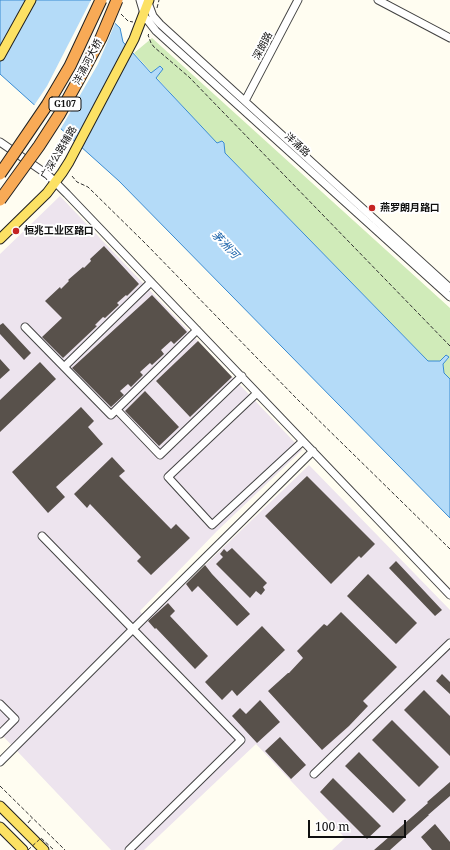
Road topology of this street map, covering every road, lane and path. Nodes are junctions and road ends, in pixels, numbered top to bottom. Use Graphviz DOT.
graph roads {
  1 [pos="31,0"];
  2 [pos="101,0"];
  3 [pos="159,0"];
  4 [pos="298,0"];
  5 [pos="378,0"];
  6 [pos="146,1"];
  7 [pos="117,5"];
  8 [pos="144,14"];
  9 [pos="156,20"];
  10 [pos="140,26"];
  11 [pos="153,28"];
  12 [pos="450,38"];
  13 [pos="0,56"];
  14 [pos="245,102"];
  15 [pos="0,142"];
  16 [pos="0,174"];
  17 [pos="72,176"];
  18 [pos="55,182"];
  19 [pos="0,200"];
  20 [pos="0,239"];
  21 [pos="151,282"];
  22 [pos="450,288"];
  23 [pos="450,298"];
  24 [pos="25,327"];
  25 [pos="198,330"];
  26 [pos="450,346"];
  27 [pos="64,367"];
  28 [pos="242,376"];
  29 [pos="257,393"];
  30 [pos="116,410"];
  31 [pos="303,441"];
  32 [pos="313,451"];
  33 [pos="42,536"];
  34 [pos="450,549"];
  35 [pos="450,595"];
  36 [pos="133,629"];
  37 [pos="450,643"];
  38 [pos="0,704"];
  39 [pos="0,734"];
  40 [pos="0,762"];
  41 [pos="314,774"];
  42 [pos="0,786"];
  43 [pos="0,806"];
  44 [pos="32,818"];
  45 [pos="27,824"];
  46 [pos="0,827"];
  47 [pos="23,850"];
  48 [pos="28,850"];
  49 [pos="44,850"];
  50 [pos="54,850"];
  51 [pos="65,850"];
  52 [pos="128,850"];
  1 -- 13 [label="main road"];
  2 -- 16 [label="highway, 洋涌河大桥 / G107, bridge"];
  3 -- 9 [label="path"];
  4 -- 14 [label="street, 深朗路"];
  5 -- 12 [label="street"];
  6 -- 8 [label="main road, 广深公路辅路"];
  6 -- 9 [label="street, 洋涌路"];
  7 -- 10 [label="path"];
  7 -- 19 [label="highway, 洋涌河大桥 / G107, bridge"];
  8 -- 10 [label="main road, 广深公路辅路"];
  8 -- 11 [label="street, 洋涌路"];
  9 -- 14 [label="street, 洋涌路"];
  10 -- 18 [label="main road, 广深公路辅路 / G107"];
  11 -- 23 [label="street, 洋涌路"];
  11 -- 26 [label="path"];
  14 -- 22 [label="street, 洋涌路"];
  15 -- 18 [label="street"];
  17 -- 34 [label="path"];
  18 -- 20 [label="main road, 广深公路辅路"];
  18 -- 21 [label="street"];
  21 -- 25 [label="street"];
  21 -- 27 [label="street"];
  24 -- 27 [label="street"];
  25 -- 28 [label="street"];
  25 -- 30 [label="street"];
  27 -- 30 [label="street"];
  28 -- 29 [label="street"];
  28 -- 30 [label="street"];
  29 -- 31 [label="street"];
  29 -- 31 [label="street"];
  31 -- 32 [label="street"];
  32 -- 35 [label="street"];
  32 -- 36 [label="street"];
  33 -- 36 [label="street"];
  36 -- 40 [label="street"];
  36 -- 52 [label="street"];
  37 -- 41 [label="street"];
  38 -- 39 [label="street"];
  42 -- 44 [label="path"];
  43 -- 49 [label="main road"];
  44 -- 45 [label="path"];
  44 -- 51 [label="path"];
  46 -- 47 [label="main road"];
  48 -- 50 [label="path, bridge"];
}
